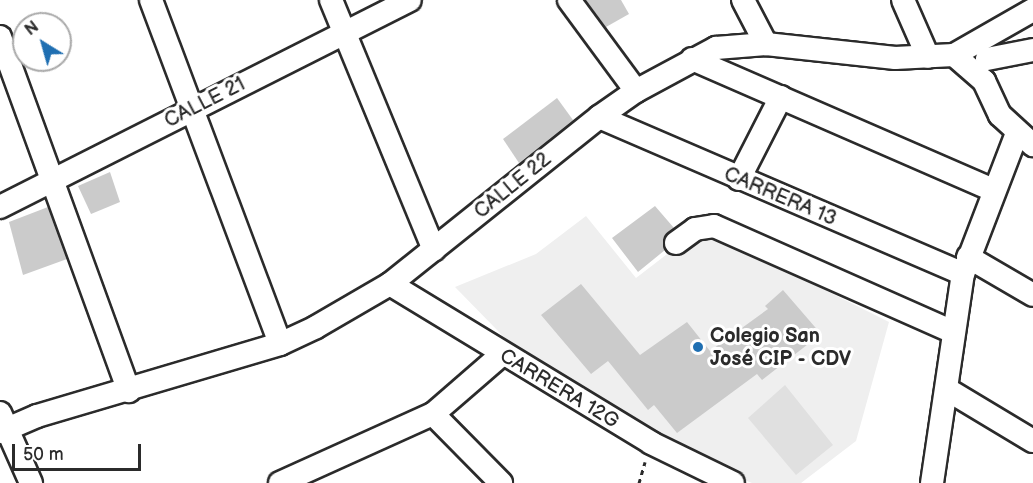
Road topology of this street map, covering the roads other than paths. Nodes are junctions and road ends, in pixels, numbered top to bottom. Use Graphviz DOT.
graph roads {
  1 [pos="151,0"];
  2 [pos="331,0"];
  3 [pos="410,0"];
  4 [pos="569,0"];
  5 [pos="743,0"];
  6 [pos="903,0"];
  7 [pos="1028,13"];
  8 [pos="345,34"];
  9 [pos="0,37"];
  10 [pos="766,45"];
  11 [pos="1033,48"];
  12 [pos="954,56"];
  13 [pos="928,57"];
  14 [pos="692,58"];
  15 [pos="986,59"];
  16 [pos="636,91"];
  17 [pos="781,97"];
  18 [pos="192,109"];
  19 [pos="599,117"];
  20 [pos="1025,139"];
  21 [pos="739,179"];
  22 [pos="53,182"];
  23 [pos="993,190"];
  24 [pos="0,207"];
  25 [pos="676,243"];
  26 [pos="434,250"];
  27 [pos="965,266"];
  28 [pos="390,284"];
  29 [pos="1033,295"];
  30 [pos="953,332"];
  31 [pos="280,344"];
  32 [pos="501,355"];
  33 [pos="129,390"];
  34 [pos="948,390"];
  35 [pos="433,414"];
  36 [pos="2,425"];
  37 [pos="1033,441"];
  38 [pos="31,483"];
  39 [pos="280,483"];
  40 [pos="501,483"];
  41 [pos="733,483"];
  42 [pos="932,483"];
  1 -- 18 [label="street"];
  2 -- 8 [label="street"];
  3 -- 8 [label="street, CALLE 21"];
  4 -- 16 [label="street"];
  5 -- 10 [label="street"];
  6 -- 13 [label="street"];
  7 -- 11 [label="street"];
  7 -- 15 [label="street, CALLE 22"];
  8 -- 18 [label="street, CALLE 21"];
  8 -- 26 [label="street"];
  9 -- 22 [label="street"];
  10 -- 13 [label="street, CALLE 22"];
  10 -- 14 [label="street, CALLE 22"];
  11 -- 15 [label="street"];
  12 -- 13 [label="street, CALLE 22"];
  12 -- 15 [label="street"];
  12 -- 15 [label="street, CALLE 22"];
  14 -- 16 [label="street, CALLE 22"];
  14 -- 17 [label="street"];
  15 -- 20 [label="street"];
  16 -- 19 [label="street, CALLE 22"];
  17 -- 21 [label="street"];
  17 -- 23 [label="street"];
  18 -- 22 [label="street, CALLE 21"];
  18 -- 31 [label="street"];
  19 -- 21 [label="street, CARRERA 13"];
  19 -- 26 [label="street, CALLE 22"];
  20 -- 23 [label="street"];
  21 -- 27 [label="street, CARRERA 13"];
  22 -- 24 [label="street, CALLE 21"];
  22 -- 33 [label="street"];
  23 -- 27 [label="street"];
  25 -- 30 [label="street"];
  26 -- 28 [label="street, CALLE 22"];
  27 -- 29 [label="street, CARRERA 13"];
  27 -- 30 [label="street"];
  28 -- 31 [label="street, CALLE 22"];
  28 -- 32 [label="street, CARRERA 12G"];
  30 -- 34 [label="street"];
  31 -- 33 [label="street, CALLE 22"];
  32 -- 35 [label="street"];
  32 -- 41 [label="street, CARRERA 12G"];
  33 -- 36 [label="street, CALLE 22"];
  34 -- 37 [label="street"];
  34 -- 42 [label="street"];
  35 -- 39 [label="street"];
  35 -- 40 [label="street"];
  36 -- 38 [label="street"];
}
